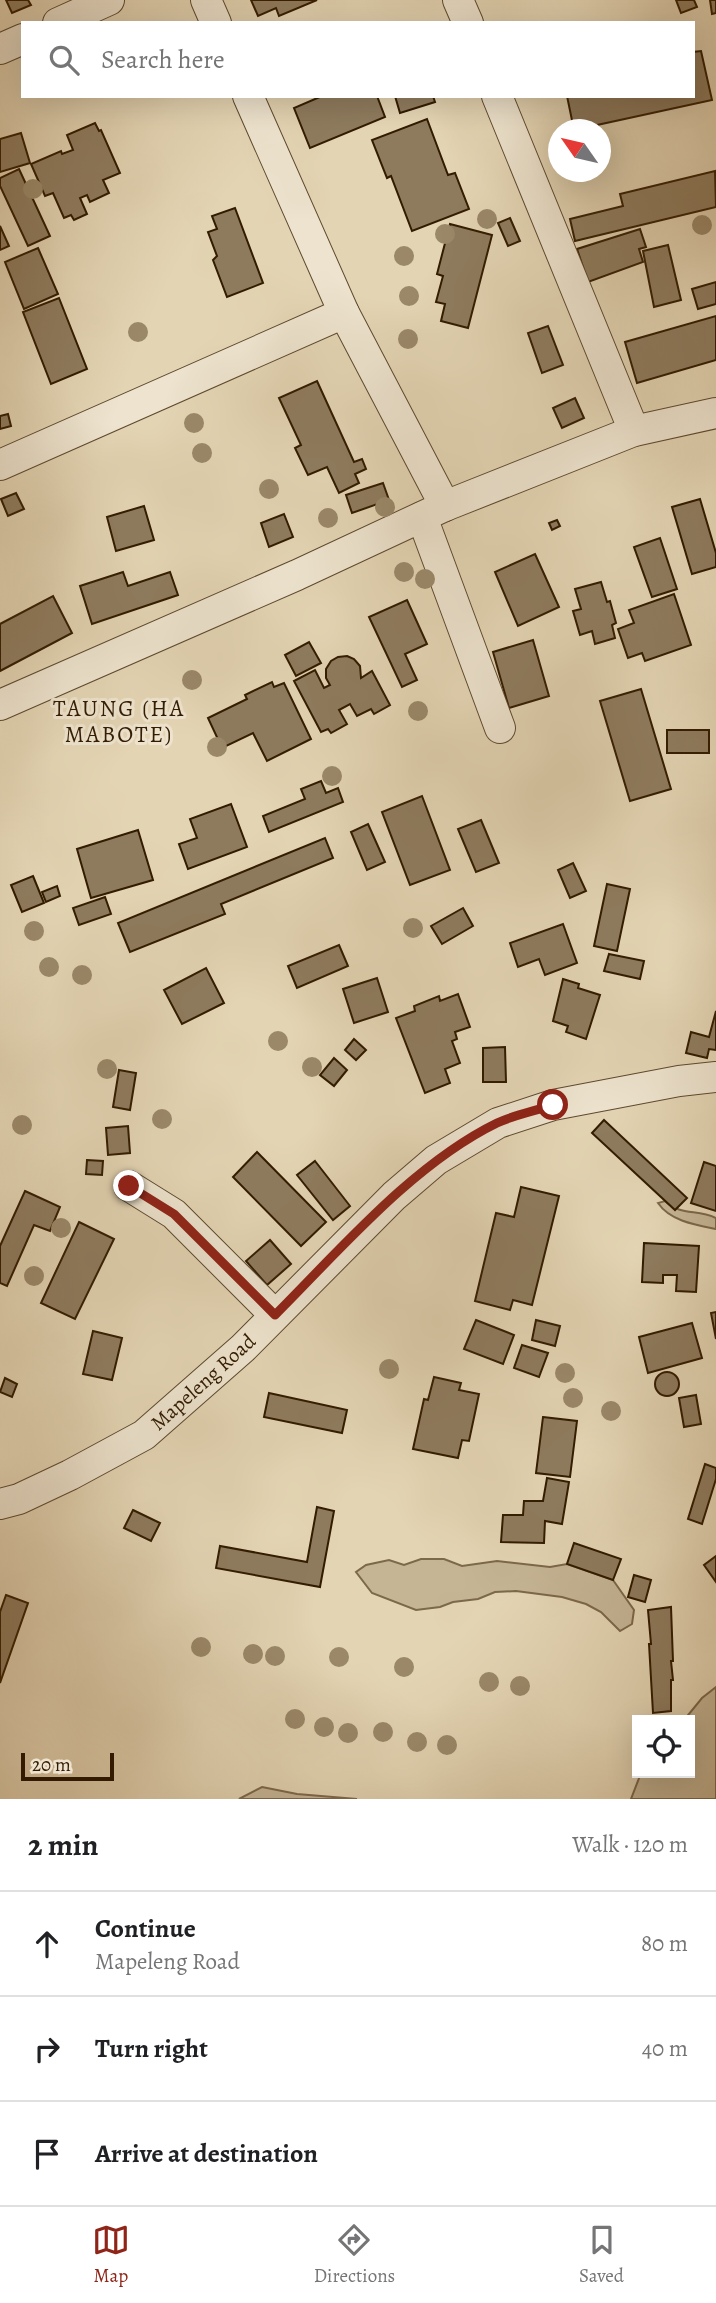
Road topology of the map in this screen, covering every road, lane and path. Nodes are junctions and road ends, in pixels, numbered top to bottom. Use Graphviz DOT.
graph roads {
  1 [pos="109,0"];
  2 [pos="206,0"];
  3 [pos="458,0"];
  4 [pos="62,21"];
  5 [pos="215,21"];
  6 [pos="466,21"];
  7 [pos="21,40"];
  8 [pos="0,49"];
  9 [pos="249,98"];
  10 [pos="499,98"];
  11 [pos="344,313"];
  12 [pos="716,413"];
  13 [pos="634,431"];
  14 [pos="0,466"];
  15 [pos="433,511"];
  16 [pos="0,705"];
  17 [pos="500,728"];
  18 [pos="716,1077"];
  19 [pos="129,1186"];
  20 [pos="275,1315"];
  21 [pos="0,1504"];
  1 -- 4 [label="street"];
  2 -- 5 [label="street"];
  3 -- 6 [label="street"];
  7 -- 8 [label="street"];
  9 -- 11 [label="street"];
  10 -- 13 [label="street"];
  11 -- 14 [label="street"];
  11 -- 15 [label="street"];
  12 -- 13 [label="street"];
  13 -- 15 [label="street"];
  15 -- 16 [label="street"];
  15 -- 17 [label="street"];
  18 -- 20 [label="street, Mapeleng Road"];
  19 -- 20 [label="street"];
  20 -- 21 [label="street, Mapeleng Road"];
}
